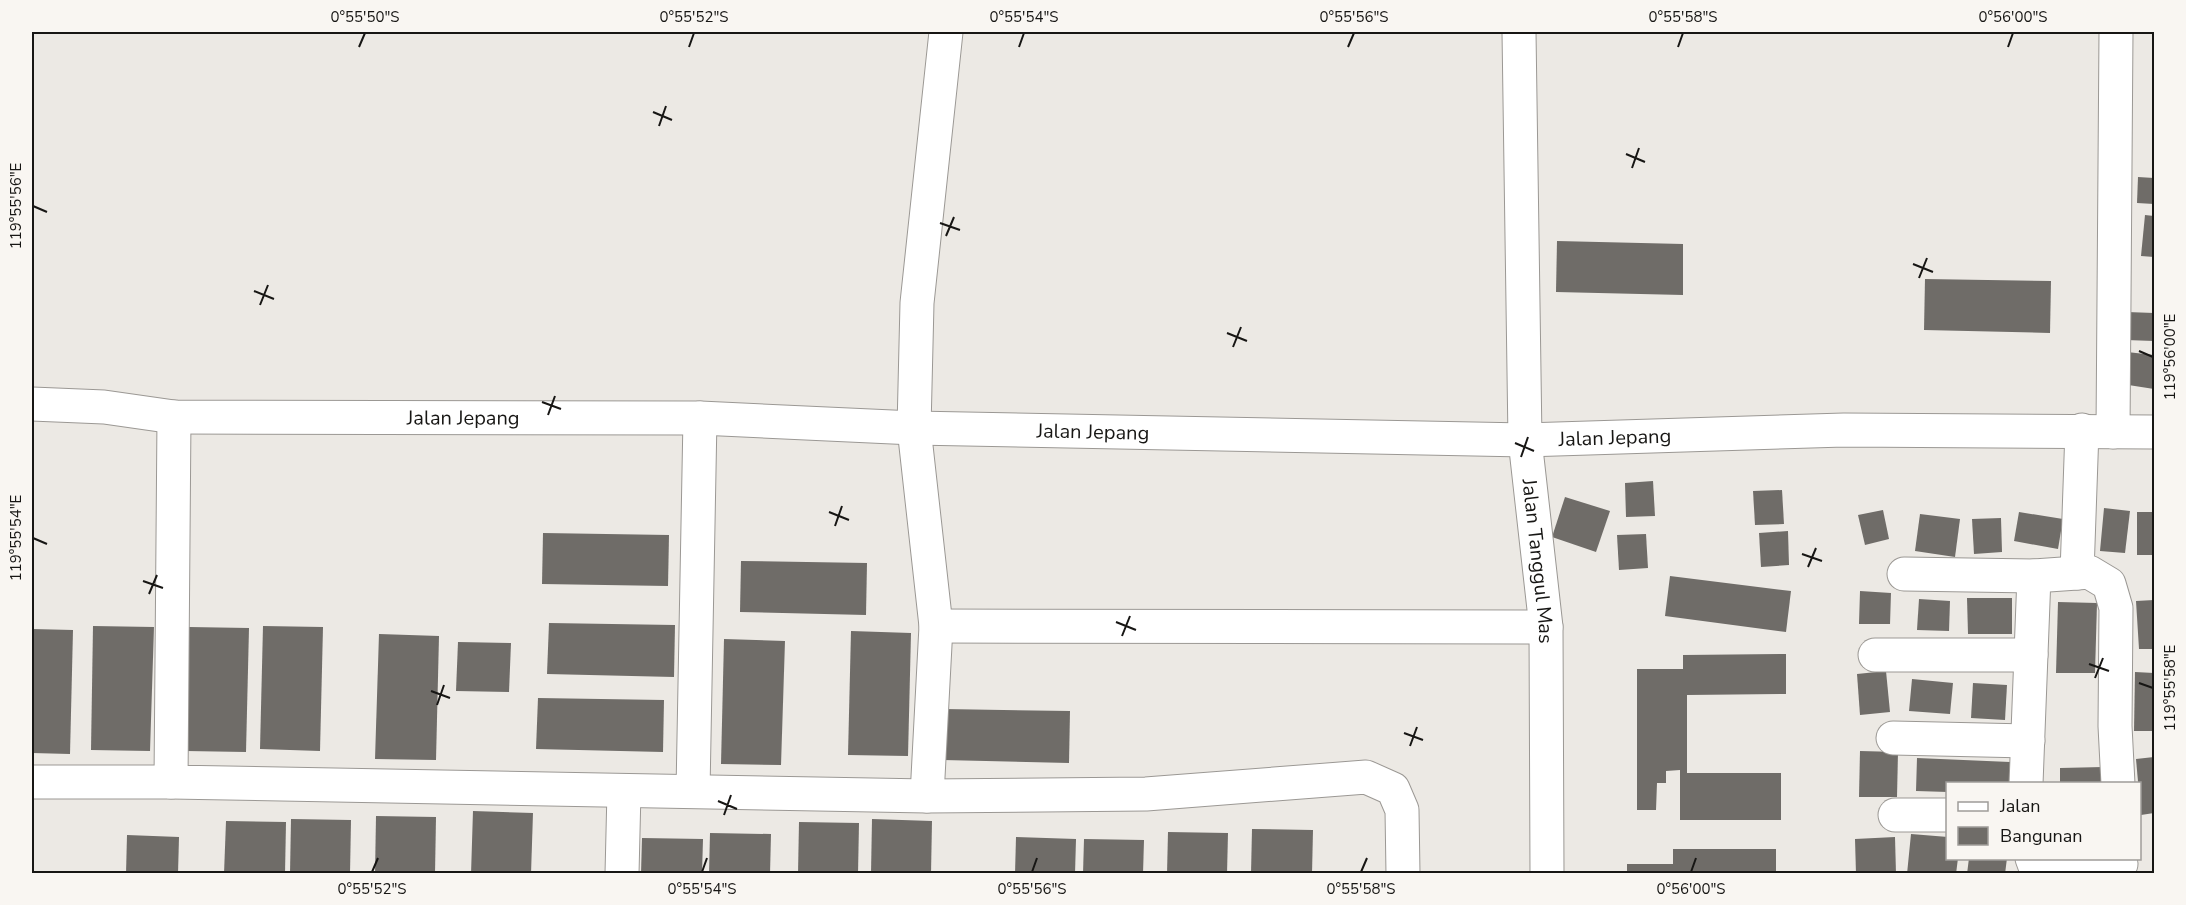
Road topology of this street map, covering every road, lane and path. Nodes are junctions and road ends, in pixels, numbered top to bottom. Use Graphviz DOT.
graph roads {
  1 [pos="946,32"];
  2 [pos="1519,32"];
  3 [pos="2116,32"];
  4 [pos="32,404"];
  5 [pos="174,417"];
  6 [pos="700,418"];
  7 [pos="914,428"];
  8 [pos="2097,431"];
  9 [pos="2154,432"];
  10 [pos="1525,440"];
  11 [pos="2077,573"];
  12 [pos="1904,574"];
  13 [pos="2034,576"];
  14 [pos="936,626"];
  15 [pos="1546,627"];
  16 [pos="1875,654"];
  17 [pos="2031,655"];
  18 [pos="1893,738"];
  19 [pos="2028,741"];
  20 [pos="32,782"];
  21 [pos="171,782"];
  22 [pos="2026,782"];
  23 [pos="2118,782"];
  24 [pos="624,791"];
  25 [pos="693,791"];
  26 [pos="927,796"];
  27 [pos="1895,815"];
  28 [pos="1946,815"];
  29 [pos="2121,865"];
  30 [pos="2033,867"];
  31 [pos="622,873"];
  32 [pos="1403,873"];
  33 [pos="1547,873"];
  1 -- 7 [label="street"];
  2 -- 10 [label="street, Jalan Tanggul Mas"];
  3 -- 8 [label="street"];
  4 -- 5 [label="street, Jalan Jepang"];
  5 -- 6 [label="street, Jalan Jepang"];
  5 -- 21 [label="street"];
  6 -- 7 [label="street, Jalan Jepang"];
  6 -- 25 [label="street"];
  7 -- 10 [label="street, Jalan Jepang"];
  7 -- 14 [label="street"];
  8 -- 9 [label="street, Jalan Jepang"];
  8 -- 10 [label="street, Jalan Jepang"];
  8 -- 11 [label="street"];
  10 -- 15 [label="street, Jalan Tanggul Mas"];
  11 -- 13 [label="street"];
  11 -- 23 [label="street"];
  12 -- 13 [label="street"];
  13 -- 17 [label="street"];
  14 -- 15 [label="street"];
  14 -- 26 [label="street"];
  15 -- 33 [label="street, Jalan Tanggul Mas"];
  16 -- 17 [label="street"];
  17 -- 19 [label="street"];
  18 -- 19 [label="street"];
  19 -- 22 [label="street"];
  20 -- 21 [label="street"];
  21 -- 24 [label="street"];
  24 -- 25 [label="street"];
  24 -- 31 [label="street"];
  25 -- 26 [label="street"];
  26 -- 32 [label="street"];
  27 -- 28 [label="street"];
  29 -- 30 [label="street"];
}
